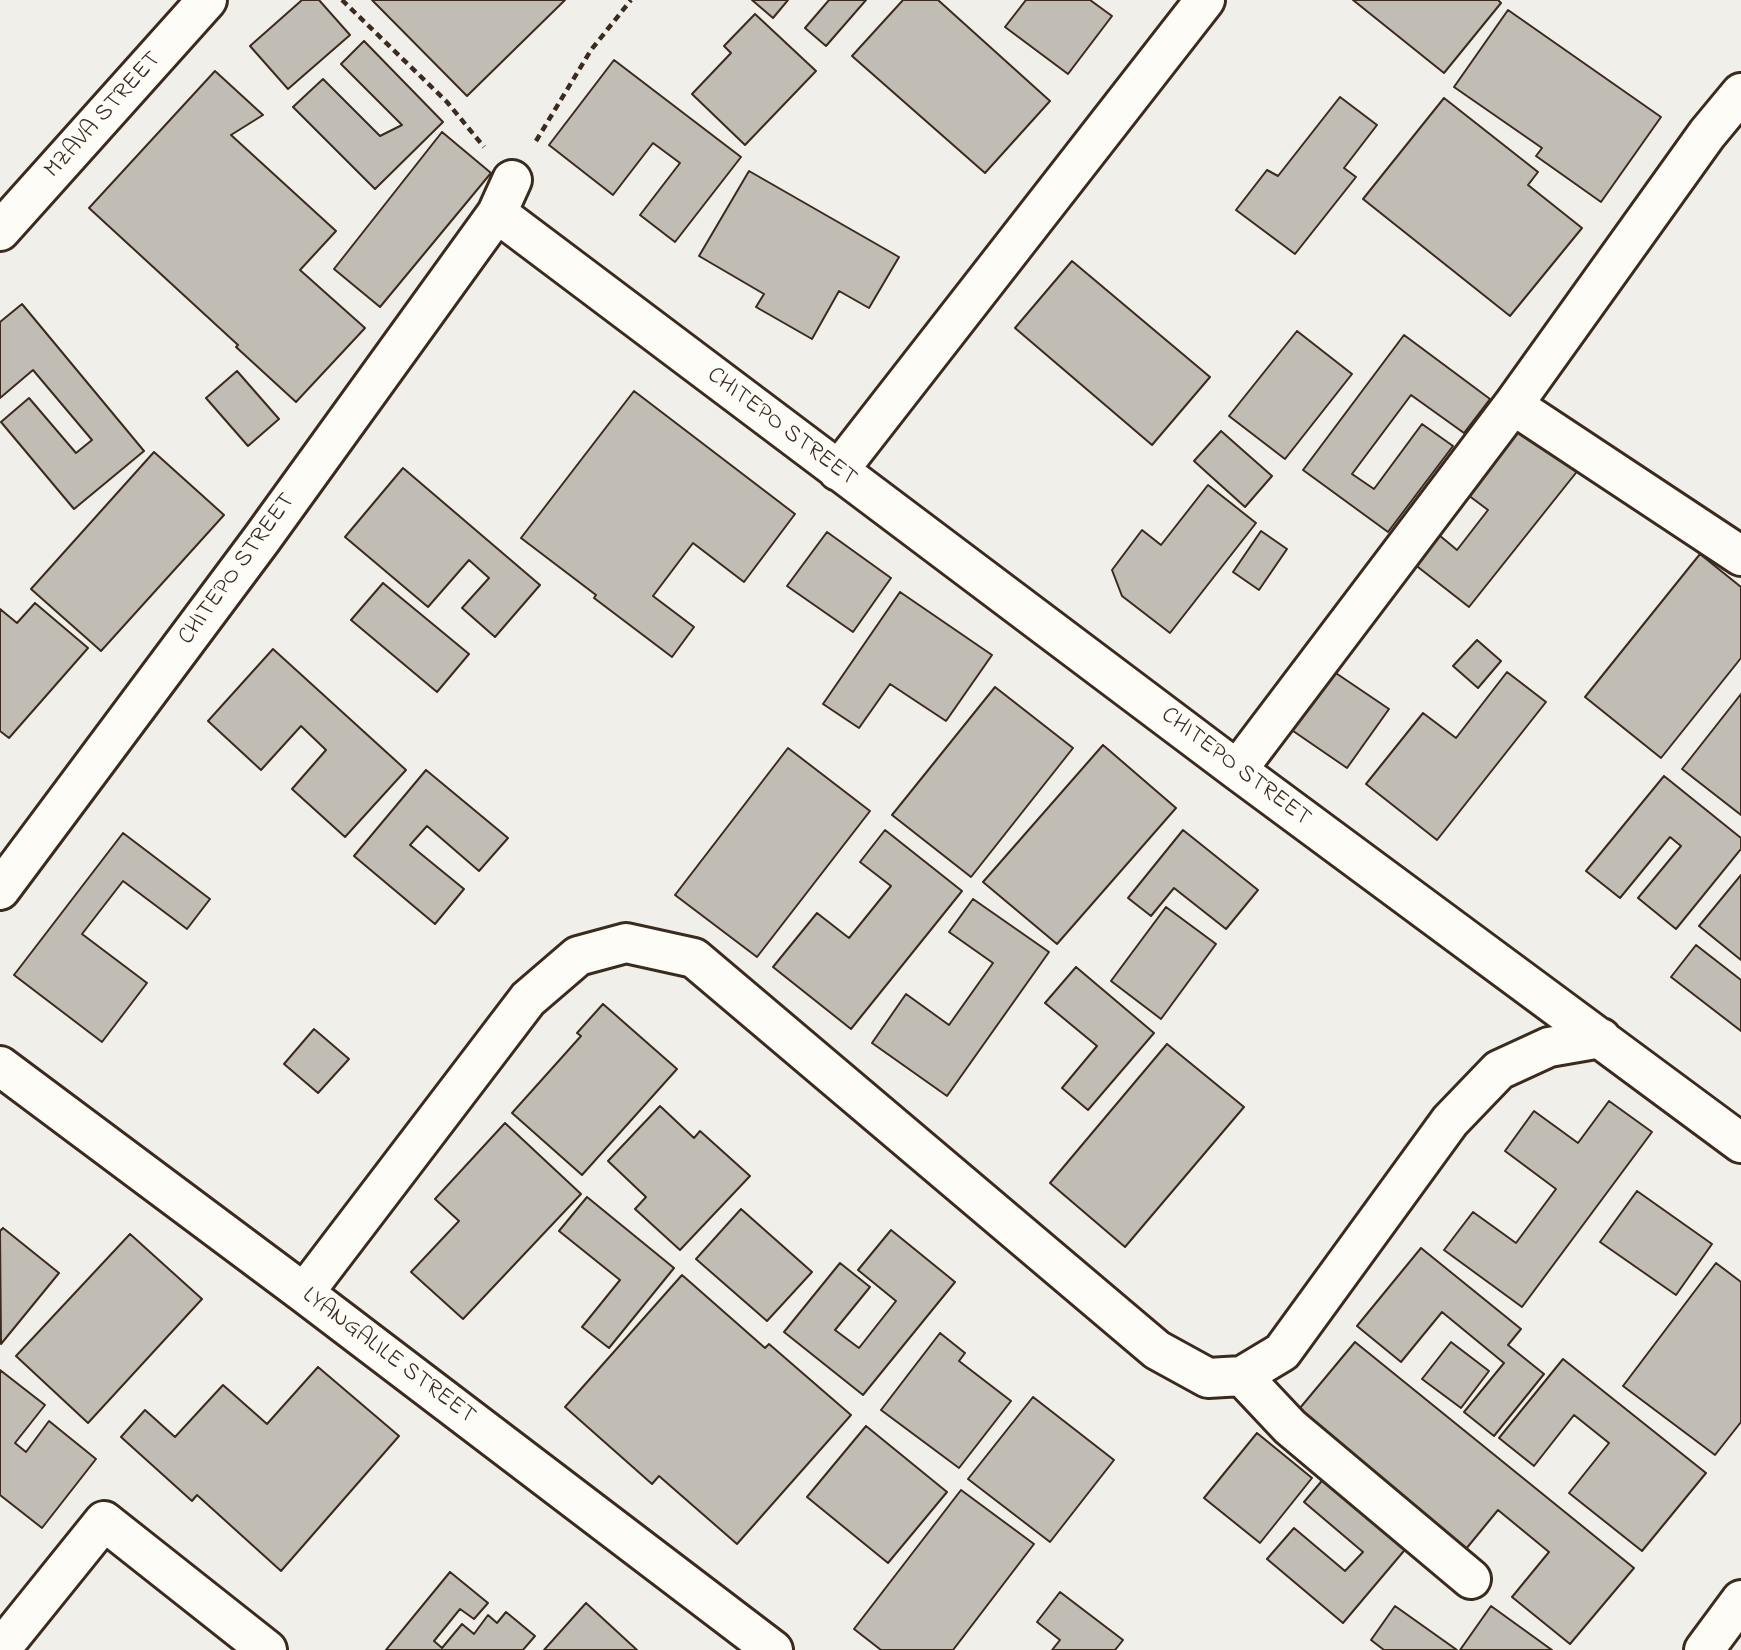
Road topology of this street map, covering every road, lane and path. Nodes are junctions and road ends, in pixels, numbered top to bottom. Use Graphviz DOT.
graph roads {
  1 [pos="207,0"];
  2 [pos="342,0"];
  3 [pos="631,0"];
  4 [pos="1205,0"];
  5 [pos="1741,93"];
  6 [pos="504,196"];
  7 [pos="0,231"];
  8 [pos="1513,405"];
  9 [pos="838,471"];
  10 [pos="1741,556"];
  11 [pos="1237,770"];
  12 [pos="0,890"];
  13 [pos="1601,1038"];
  14 [pos="0,1066"];
  15 [pos="1741,1143"];
  16 [pos="304,1293"];
  17 [pos="1242,1376"];
  18 [pos="1471,1579"];
  19 [pos="1741,1600"];
  20 [pos="1,1650"];
  21 [pos="267,1650"];
  22 [pos="773,1650"];
  23 [pos="1704,1650"];
  1 -- 7 [label="street, MZAVA STREET"];
  2 -- 6 [label="path"];
  3 -- 6 [label="path"];
  4 -- 9 [label="street"];
  5 -- 8 [label="street"];
  6 -- 9 [label="street, CHITEPO STREET"];
  6 -- 12 [label="street, CHITEPO STREET"];
  8 -- 10 [label="street"];
  8 -- 11 [label="street"];
  9 -- 11 [label="street, CHITEPO STREET"];
  11 -- 13 [label="street, CHITEPO STREET"];
  13 -- 15 [label="street, CHITEPO STREET"];
  13 -- 17 [label="street"];
  14 -- 16 [label="street, LYANGALILE STREET"];
  16 -- 17 [label="street"];
  16 -- 22 [label="street, LYANGALILE STREET"];
  17 -- 18 [label="street"];
  19 -- 23 [label="street"];
  20 -- 21 [label="street"];
}
